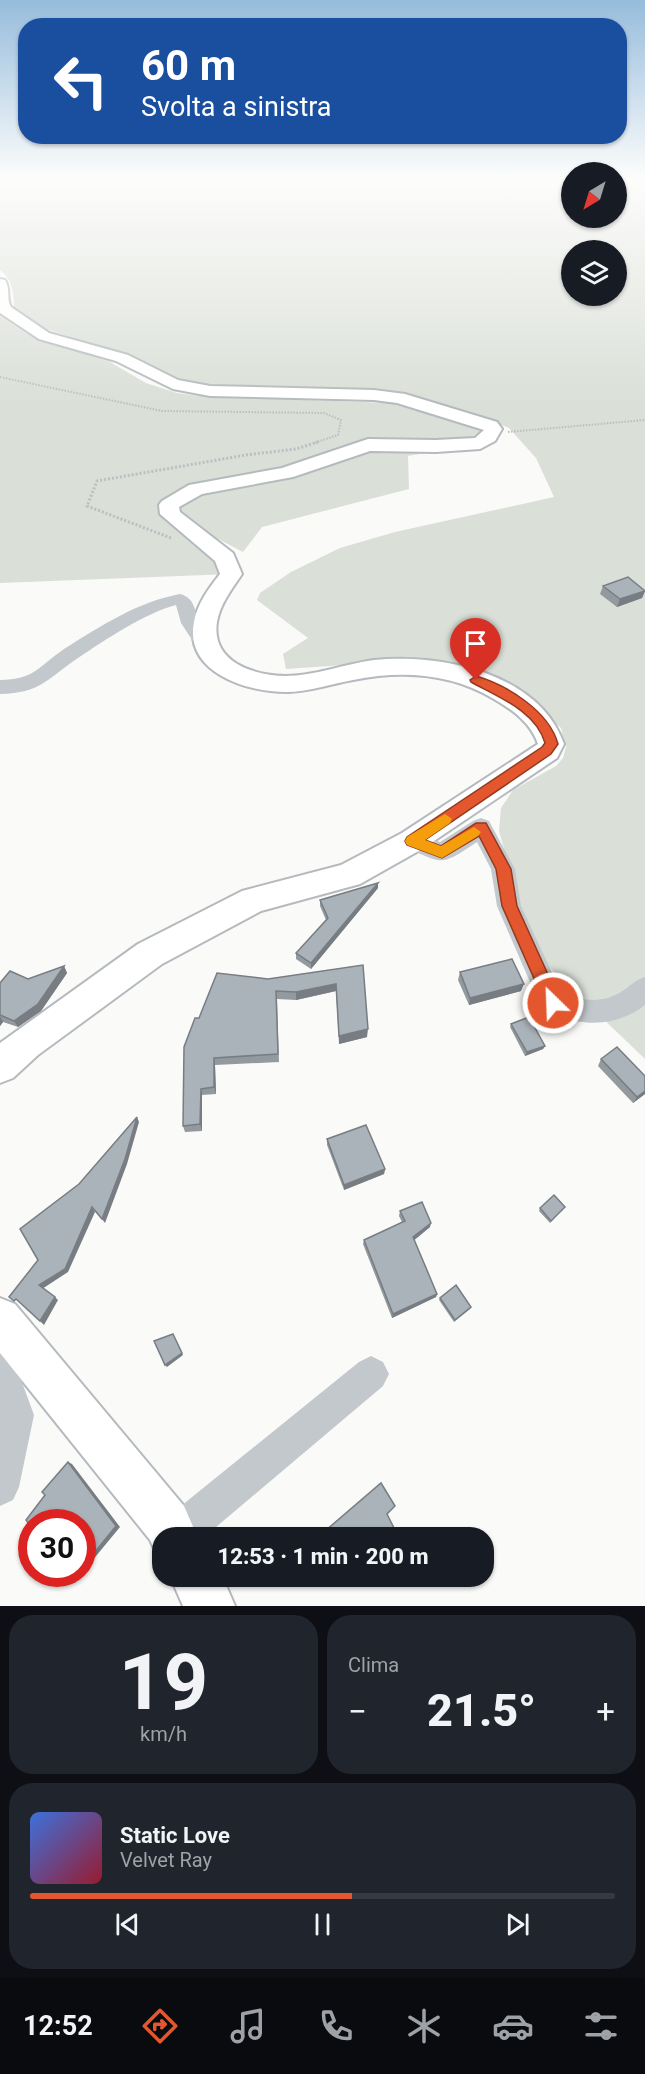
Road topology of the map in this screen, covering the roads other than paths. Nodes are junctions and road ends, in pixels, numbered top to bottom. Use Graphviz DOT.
graph roads {
  1 [pos="0,283"];
  2 [pos="207,648"];
  3 [pos="0,687"];
  4 [pos="412,841"];
  5 [pos="645,989"];
  6 [pos="0,1066"];
  7 [pos="1,1324"];
  8 [pos="0,1367"];
  9 [pos="371,1374"];
  10 [pos="0,1487"];
  11 [pos="169,1527"];
  12 [pos="186,1527"];
  13 [pos="200,1587"];
  14 [pos="210,1606"];
  1 -- 2 [label="main road"];
  2 -- 3 [label="street"];
  2 -- 4 [label="main road"];
  4 -- 5 [label="street"];
  4 -- 6 [label="main road"];
  7 -- 11 [label="main road"];
  8 -- 10 [label="street"];
  9 -- 12 [label="street"];
  13 -- 14 [label="main road"];
}
